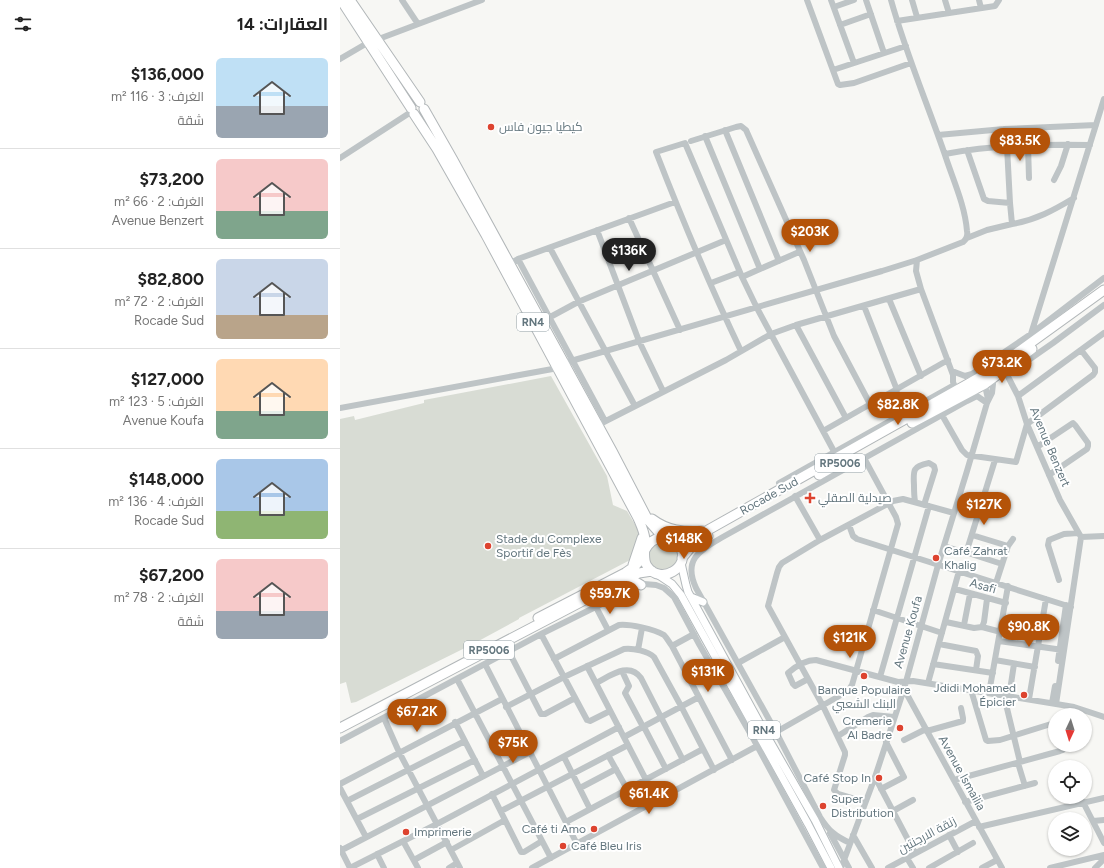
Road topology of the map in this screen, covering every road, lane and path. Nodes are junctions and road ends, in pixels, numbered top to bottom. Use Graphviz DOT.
graph roads {
  1 [pos="341,0"];
  2 [pos="350,0"];
  3 [pos="402,0"];
  4 [pos="482,0"];
  5 [pos="808,0"];
  6 [pos="831,0"];
  7 [pos="854,0"];
  8 [pos="866,0"];
  9 [pos="891,0"];
  10 [pos="912,0"];
  11 [pos="945,0"];
  12 [pos="979,0"];
  13 [pos="999,0"];
  14 [pos="834,7"];
  15 [pos="981,8"];
  16 [pos="949,13"];
  17 [pos="871,14"];
  18 [pos="917,17"];
  19 [pos="897,21"];
  20 [pos="418,24"];
  21 [pos="840,25"];
  22 [pos="372,41"];
  23 [pos="906,46"];
  24 [pos="884,53"];
  25 [pos="340,59"];
  26 [pos="854,63"];
  27 [pos="911,63"];
  28 [pos="833,70"];
  29 [pos="1104,102"];
  30 [pos="422,106"];
  31 [pos="412,111"];
  32 [pos="1096,125"];
  33 [pos="1004,129"];
  34 [pos="724,130"];
  35 [pos="938,135"];
  36 [pos="705,136"];
  37 [pos="690,141"];
  38 [pos="1068,144"];
  39 [pos="1090,145"];
  40 [pos="1028,146"];
  41 [pos="1007,147"];
  42 [pos="967,150"];
  43 [pos="945,154"];
  44 [pos="340,158"];
  45 [pos="1029,178"];
  46 [pos="1054,180"];
  47 [pos="1074,198"];
  48 [pos="675,202"];
  49 [pos="1010,203"];
  50 [pos="629,218"];
  51 [pos="1012,224"];
  52 [pos="597,230"];
  53 [pos="967,238"];
  54 [pos="726,240"];
  55 [pos="550,248"];
  56 [pos="800,252"];
  57 [pos="697,253"];
  58 [pos="917,260"];
  59 [pos="514,261"];
  60 [pos="779,261"];
  61 [pos="760,269"];
  62 [pos="653,271"];
  63 [pos="741,274"];
  64 [pos="1104,278"];
  65 [pos="711,283"];
  66 [pos="618,286"];
  67 [pos="921,289"];
  68 [pos="1104,290"];
  69 [pos="816,291"];
  70 [pos="1104,297"];
  71 [pos="889,299"];
  72 [pos="578,302"];
  73 [pos="1104,305"];
  74 [pos="864,306"];
  75 [pos="757,308"];
  76 [pos="826,316"];
  77 [pos="725,317"];
  78 [pos="550,318"];
  79 [pos="542,322"];
  80 [pos="796,325"];
  81 [pos="680,330"];
  82 [pos="1104,333"];
  83 [pos="771,334"];
  84 [pos="1031,334"];
  85 [pos="639,341"];
  86 [pos="1021,345"];
  87 [pos="1081,350"];
  88 [pos="605,351"];
  89 [pos="741,351"];
  90 [pos="573,360"];
  91 [pos="948,360"];
  92 [pos="561,365"];
  93 [pos="1004,369"];
  94 [pos="952,373"];
  95 [pos="921,376"];
  96 [pos="987,377"];
  97 [pos="897,390"];
  98 [pos="663,391"];
  99 [pos="957,391"];
  100 [pos="971,391"];
  101 [pos="1018,396"];
  102 [pos="988,401"];
  103 [pos="870,404"];
  104 [pos="634,406"];
  105 [pos="340,408"];
  106 [pos="942,415"];
  107 [pos="846,418"];
  108 [pos="601,423"];
  109 [pos="1027,424"];
  110 [pos="823,431"];
  111 [pos="1037,447"];
  112 [pos="836,454"];
  113 [pos="971,456"];
  114 [pos="864,458"];
  115 [pos="995,460"];
  116 [pos="1049,475"];
  117 [pos="780,483"];
  118 [pos="795,496"];
  119 [pos="915,502"];
  120 [pos="993,503"];
  121 [pos="888,504"];
  122 [pos="927,506"];
  123 [pos="981,507"];
  124 [pos="644,514"];
  125 [pos="954,514"];
  126 [pos="849,525"];
  127 [pos="642,527"];
  128 [pos="725,531"];
  129 [pos="972,535"];
  130 [pos="1079,535"];
  131 [pos="1104,536"];
  132 [pos="663,537"];
  133 [pos="707,538"];
  134 [pos="1013,539"];
  135 [pos="820,540"];
  136 [pos="676,541"];
  137 [pos="944,546"];
  138 [pos="1008,546"];
  139 [pos="890,550"];
  140 [pos="965,552"];
  141 [pos="645,553"];
  142 [pos="914,558"];
  143 [pos="682,560"];
  144 [pos="1002,564"];
  145 [pos="938,565"];
  146 [pos="636,571"];
  147 [pos="959,571"];
  148 [pos="654,572"];
  149 [pos="626,580"];
  150 [pos="1059,580"];
  151 [pos="996,582"];
  152 [pos="641,585"];
  153 [pos="1008,586"];
  154 [pos="955,589"];
  155 [pos="970,594"];
  156 [pos="692,597"];
  157 [pos="987,599"];
  158 [pos="1046,599"];
  159 [pos="703,602"];
  160 [pos="1006,603"];
  161 [pos="679,606"];
  162 [pos="1068,606"];
  163 [pos="596,607"];
  164 [pos="689,609"];
  165 [pos="873,610"];
  166 [pos="896,618"];
  167 [pos="946,622"];
  168 [pos="1002,624"];
  169 [pos="964,625"];
  170 [pos="922,627"];
  171 [pos="982,627"];
  172 [pos="642,628"];
  173 [pos="1041,628"];
  174 [pos="608,630"];
  175 [pos="1001,632"];
  176 [pos="942,633"];
  177 [pos="542,634"];
  178 [pos="694,634"];
  179 [pos="785,637"];
  180 [pos="999,641"];
  181 [pos="939,644"];
  182 [pos="672,646"];
  183 [pos="1038,646"];
  184 [pos="638,650"];
  185 [pos="1062,650"];
  186 [pos="509,652"];
  187 [pos="554,659"];
  188 [pos="995,660"];
  189 [pos="738,663"];
  190 [pos="485,664"];
  191 [pos="799,664"];
  192 [pos="933,664"];
  193 [pos="1014,664"];
  194 [pos="587,666"];
  195 [pos="1035,667"];
  196 [pos="855,670"];
  197 [pos="976,670"];
  198 [pos="622,671"];
  199 [pos="993,673"];
  200 [pos="564,677"];
  201 [pos="880,677"];
  202 [pos="457,679"];
  203 [pos="808,679"];
  204 [pos="596,683"];
  205 [pos="928,683"];
  206 [pos="905,686"];
  207 [pos="971,690"];
  208 [pos="989,693"];
  209 [pos="530,694"];
  210 [pos="699,697"];
  211 [pos="1007,697"];
  212 [pos="575,698"];
  213 [pos="502,699"];
  214 [pos="1029,700"];
  215 [pos="1054,704"];
  216 [pos="681,706"];
  217 [pos="823,706"];
  218 [pos="506,707"];
  219 [pos="960,708"];
  220 [pos="610,711"];
  221 [pos="475,712"];
  222 [pos="894,717"];
  223 [pos="1104,717"];
  224 [pos="384,718"];
  225 [pos="661,718"];
  226 [pos="340,721"];
  227 [pos="456,722"];
  228 [pos="642,725"];
  229 [pos="1048,725"];
  230 [pos="619,727"];
  231 [pos="340,728"];
  232 [pos="926,730"];
  233 [pos="776,732"];
  234 [pos="838,736"];
  235 [pos="1013,736"];
  236 [pos="624,737"];
  237 [pos="904,740"];
  238 [pos="340,741"];
  239 [pos="465,741"];
  240 [pos="886,742"];
  241 [pos="628,745"];
  242 [pos="757,746"];
  243 [pos="703,749"];
  244 [pos="399,752"];
  245 [pos="530,752"];
  246 [pos="1056,752"];
  247 [pos="608,755"];
  248 [pos="564,757"];
  249 [pos="475,760"];
  250 [pos="682,760"];
  251 [pos="732,760"];
  252 [pos="1019,762"];
  253 [pos="504,766"];
  254 [pos="616,769"];
  255 [pos="666,769"];
  256 [pos="408,770"];
  257 [pos="539,770"];
  258 [pos="714,770"];
  259 [pos="573,774"];
  260 [pos="483,776"];
  261 [pos="875,776"];
  262 [pos="646,779"];
  263 [pos="954,780"];
  264 [pos="513,783"];
  265 [pos="1035,783"];
  266 [pos="340,784"];
  267 [pos="1025,786"];
  268 [pos="340,788"];
  269 [pos="418,788"];
  270 [pos="548,788"];
  271 [pos="580,788"];
  272 [pos="627,789"];
  273 [pos="881,789"];
  274 [pos="492,794"];
  275 [pos="1104,798"];
  276 [pos="522,800"];
  277 [pos="913,800"];
  278 [pos="1092,800"];
  279 [pos="347,801"];
  280 [pos="656,801"];
  281 [pos="865,802"];
  282 [pos="966,802"];
  283 [pos="1075,804"];
  284 [pos="1084,804"];
  285 [pos="426,805"];
  286 [pos="590,809"];
  287 [pos="501,811"];
  288 [pos="893,811"];
  289 [pos="357,820"];
  290 [pos="505,820"];
  291 [pos="1104,820"];
  292 [pos="976,821"];
  293 [pos="1093,821"];
  294 [pos="566,822"];
  295 [pos="437,824"];
  296 [pos="980,827"];
  297 [pos="827,828"];
  298 [pos="853,834"];
  299 [pos="949,835"];
  300 [pos="366,837"];
  301 [pos="404,841"];
  302 [pos="542,841"];
  303 [pos="447,842"];
  304 [pos="1104,842"];
  305 [pos="850,843"];
  306 [pos="973,843"];
  307 [pos="577,844"];
  308 [pos="340,850"];
  309 [pos="451,850"];
  310 [pos="958,852"];
  311 [pos="915,853"];
  312 [pos="377,854"];
  313 [pos="1104,855"];
  314 [pos="551,858"];
  315 [pos="907,858"];
  316 [pos="1104,859"];
  317 [pos="414,860"];
  318 [pos="845,860"];
  319 [pos="997,860"];
  320 [pos="459,866"];
  321 [pos="350,868"];
  322 [pos="384,868"];
  323 [pos="418,868"];
  324 [pos="449,868"];
  325 [pos="532,868"];
  326 [pos="823,868"];
  327 [pos="831,868"];
  328 [pos="840,868"];
  329 [pos="849,868"];
  330 [pos="872,868"];
  331 [pos="888,868"];
  332 [pos="913,868"];
  333 [pos="929,868"];
  334 [pos="982,868"];
  335 [pos="1002,868"];
  336 [pos="1050,868"];
  337 [pos="1095,868"];
  1 -- 22 [label="highway, RN4"];
  2 -- 22 [label="highway, RN4"];
  3 -- 20 [label="street"];
  4 -- 20 [label="street"];
  5 -- 28 [label="street"];
  6 -- 14 [label="street"];
  7 -- 14 [label="street"];
  8 -- 17 [label="street"];
  9 -- 19 [label="street"];
  10 -- 18 [label="street"];
  11 -- 16 [label="street"];
  12 -- 15 [label="street"];
  13 -- 15 [label="street"];
  14 -- 21 [label="street"];
  15 -- 16 [label="street"];
  16 -- 18 [label="street"];
  17 -- 21 [label="street"];
  17 -- 24 [label="street"];
  18 -- 19 [label="street"];
  19 -- 23 [label="street"];
  20 -- 22 [label="street"];
  21 -- 26 [label="street"];
  22 -- 25 [label="street"];
  22 -- 30 [label="highway, RN4"];
  22 -- 31 [label="highway, RN4"];
  23 -- 24 [label="street"];
  23 -- 27 [label="street"];
  24 -- 26 [label="street"];
  26 -- 28 [label="street"];
  27 -- 28 [label="street"];
  27 -- 35 [label="street"];
  29 -- 32 [label="street"];
  30 -- 31 [label="highway"];
  30 -- 59 [label="highway, RN4"];
  31 -- 44 [label="street"];
  31 -- 92 [label="highway, RN4"];
  32 -- 33 [label="street"];
  32 -- 39 [label="street"];
  33 -- 35 [label="street"];
  33 -- 41 [label="street"];
  34 -- 36 [label="street"];
  34 -- 56 [label="street"];
  34 -- 60 [label="street"];
  35 -- 43 [label="street"];
  36 -- 37 [label="street"];
  36 -- 61 [label="street"];
  38 -- 39 [label="street"];
  38 -- 40 [label="street"];
  38 -- 46 [label="street"];
  39 -- 47 [label="street"];
  40 -- 41 [label="street"];
  40 -- 45 [label="street"];
  41 -- 42 [label="street"];
  41 -- 49 [label="street"];
  42 -- 43 [label="street"];
  42 -- 49 [label="street"];
  43 -- 53 [label="street"];
  47 -- 51 [label="street"];
  47 -- 84 [label="street"];
  48 -- 50 [label="street"];
  48 -- 54 [label="street"];
  48 -- 57 [label="street"];
  49 -- 51 [label="street"];
  50 -- 52 [label="street"];
  50 -- 62 [label="street"];
  51 -- 53 [label="street"];
  52 -- 55 [label="street"];
  52 -- 66 [label="street"];
  53 -- 58 [label="street"];
  54 -- 57 [label="street"];
  54 -- 63 [label="street"];
  55 -- 59 [label="street"];
  55 -- 72 [label="street"];
  56 -- 60 [label="street"];
  56 -- 69 [label="street"];
  57 -- 62 [label="street"];
  57 -- 65 [label="street"];
  58 -- 67 [label="street"];
  58 -- 69 [label="street"];
  59 -- 78 [label="street"];
  59 -- 79 [label="highway, RN4"];
  60 -- 61 [label="street"];
  61 -- 63 [label="street"];
  62 -- 66 [label="street"];
  62 -- 81 [label="street"];
  63 -- 65 [label="street"];
  63 -- 75 [label="street"];
  64 -- 84 [label="street"];
  65 -- 77 [label="street"];
  66 -- 72 [label="street"];
  66 -- 85 [label="street"];
  67 -- 71 [label="street"];
  67 -- 91 [label="street"];
  68 -- 86 [label="highway, Rocade Sud / RP5006"];
  69 -- 75 [label="street"];
  69 -- 76 [label="street"];
  70 -- 93 [label="highway, Rocade Sud / RP5006"];
  71 -- 74 [label="street"];
  71 -- 95 [label="street"];
  72 -- 78 [label="street"];
  72 -- 88 [label="street"];
  73 -- 93 [label="street"];
  74 -- 76 [label="street"];
  74 -- 97 [label="street"];
  75 -- 77 [label="street"];
  75 -- 83 [label="street"];
  76 -- 80 [label="street"];
  76 -- 103 [label="street"];
  77 -- 81 [label="street"];
  77 -- 89 [label="street"];
  78 -- 79 [label="street"];
  78 -- 90 [label="street"];
  79 -- 92 [label="highway, RN4"];
  80 -- 83 [label="street"];
  80 -- 107 [label="street"];
  81 -- 85 [label="street"];
  82 -- 87 [label="street"];
  83 -- 89 [label="street"];
  83 -- 110 [label="street"];
  84 -- 86 [label="street"];
  85 -- 88 [label="street"];
  85 -- 98 [label="street"];
  86 -- 93 [label="highway, Rocade Sud / RP5006"];
  86 -- 94 [label="street"];
  87 -- 101 [label="street"];
  87 -- 109 [label="street"];
  88 -- 90 [label="street"];
  88 -- 104 [label="street"];
  89 -- 98 [label="street"];
  90 -- 92 [label="street"];
  90 -- 108 [label="street"];
  91 -- 94 [label="street"];
  91 -- 95 [label="street"];
  92 -- 105 [label="street"];
  92 -- 108 [label="highway, RN4"];
  92 -- 127 [label="highway, RN4"];
  93 -- 96 [label="highway, Rocade Sud / RP5006"];
  93 -- 101 [label="street, Avenue Benzert"];
  94 -- 99 [label="street"];
  94 -- 100 [label="street"];
  95 -- 97 [label="street"];
  96 -- 100 [label="highway, Rocade Sud / RP5006"];
  96 -- 102 [label="street, Avenue Koufa"];
  97 -- 103 [label="street"];
  98 -- 104 [label="street"];
  99 -- 100 [label="highway, Rocade Sud / RP5006"];
  99 -- 112 [label="highway, Rocade Sud / RP5006"];
  99 -- 128 [label="highway, Rocade Sud / RP5006"];
  100 -- 102 [label="street"];
  100 -- 106 [label="street"];
  101 -- 109 [label="street, Avenue Benzert"];
  102 -- 113 [label="street, Avenue Koufa"];
  103 -- 107 [label="street"];
  104 -- 108 [label="street"];
  106 -- 113 [label="street"];
  106 -- 114 [label="street"];
  107 -- 110 [label="street"];
  108 -- 124 [label="highway, RN4"];
  109 -- 111 [label="street, Avenue Benzert"];
  109 -- 115 [label="street"];
  110 -- 112 [label="street"];
  111 -- 116 [label="street, Avenue Benzert"];
  111 -- 116 [label="street"];
  112 -- 117 [label="street"];
  112 -- 133 [label="highway, Rocade Sud / RP5006"];
  113 -- 115 [label="street"];
  113 -- 125 [label="street, Avenue Koufa"];
  114 -- 118 [label="street"];
  114 -- 121 [label="street"];
  115 -- 123 [label="street"];
  116 -- 130 [label="street, Avenue Benzert"];
  118 -- 128 [label="street"];
  118 -- 135 [label="street"];
  119 -- 121 [label="street"];
  119 -- 122 [label="street"];
  119 -- 122 [label="street"];
  120 -- 123 [label="street"];
  121 -- 126 [label="street"];
  121 -- 139 [label="street"];
  122 -- 125 [label="street"];
  122 -- 142 [label="street"];
  123 -- 129 [label="street"];
  124 -- 132 [label="highway, RN4"];
  124 -- 133 [label="highway"];
  125 -- 137 [label="street, Avenue Koufa"];
  126 -- 135 [label="street"];
  126 -- 139 [label="street"];
  127 -- 141 [label="highway, RN4"];
  127 -- 146 [label="highway"];
  128 -- 133 [label="highway, Rocade Sud / RP5006"];
  129 -- 138 [label="street"];
  129 -- 140 [label="street"];
  130 -- 131 [label="street"];
  130 -- 150 [label="street"];
  130 -- 162 [label="street"];
  132 -- 136 [label="highway"];
  132 -- 141 [label="highway"];
  133 -- 136 [label="highway, Rocade Sud / RP5006"];
  133 -- 143 [label="highway, Rocade Sud / RP5006"];
  133 -- 159 [label="street"];
  134 -- 138 [label="street"];
  135 -- 179 [label="street"];
  136 -- 143 [label="highway, RN4"];
  137 -- 140 [label="street"];
  137 -- 145 [label="street, Avenue Koufa"];
  138 -- 144 [label="street"];
  139 -- 142 [label="street"];
  139 -- 165 [label="street"];
  140 -- 144 [label="street"];
  141 -- 146 [label="highway, RP5006"];
  141 -- 148 [label="highway, RN4"];
  142 -- 145 [label="street"];
  142 -- 166 [label="street"];
  143 -- 148 [label="highway"];
  143 -- 156 [label="main road, RN4"];
  144 -- 151 [label="street"];
  145 -- 147 [label="street"];
  145 -- 170 [label="street, Avenue Koufa"];
  146 -- 148 [label="highway, RP5006"];
  146 -- 149 [label="highway, RP5006"];
  146 -- 226 [label="highway, RP5006"];
  147 -- 151 [label="street"];
  147 -- 154 [label="street"];
  148 -- 164 [label="main road, RN4"];
  149 -- 152 [label="highway"];
  149 -- 231 [label="highway, RP5006"];
  151 -- 153 [label="street"];
  152 -- 161 [label="street"];
  152 -- 163 [label="street"];
  153 -- 158 [label="street"];
  153 -- 160 [label="street"];
  154 -- 155 [label="street, Asafi"];
  154 -- 167 [label="street"];
  155 -- 157 [label="street, Asafi"];
  155 -- 169 [label="street"];
  156 -- 159 [label="main road"];
  156 -- 328 [label="main road, RN4"];
  157 -- 160 [label="street, Asafi"];
  157 -- 171 [label="street"];
  158 -- 162 [label="street"];
  158 -- 173 [label="street"];
  159 -- 189 [label="street"];
  160 -- 168 [label="street"];
  161 -- 164 [label="main road"];
  161 -- 178 [label="street"];
  162 -- 185 [label="street"];
  163 -- 174 [label="street"];
  163 -- 177 [label="street"];
  164 -- 327 [label="main road, RN4"];
  165 -- 166 [label="street"];
  165 -- 196 [label="street"];
  166 -- 170 [label="street"];
  166 -- 201 [label="street"];
  167 -- 169 [label="street"];
  167 -- 176 [label="street"];
  168 -- 173 [label="street"];
  168 -- 175 [label="street"];
  169 -- 171 [label="street"];
  170 -- 176 [label="street"];
  170 -- 206 [label="street, Avenue Koufa"];
  171 -- 175 [label="street"];
  172 -- 174 [label="street"];
  172 -- 182 [label="street"];
  172 -- 184 [label="street"];
  173 -- 183 [label="street"];
  174 -- 187 [label="street"];
  175 -- 180 [label="street"];
  176 -- 181 [label="street"];
  177 -- 186 [label="street"];
  177 -- 187 [label="street"];
  178 -- 182 [label="street"];
  178 -- 242 [label="street"];
  179 -- 189 [label="street"];
  179 -- 191 [label="street"];
  180 -- 183 [label="street"];
  180 -- 188 [label="street"];
  181 -- 192 [label="street"];
  181 -- 197 [label="street"];
  182 -- 210 [label="street"];
  183 -- 185 [label="street"];
  183 -- 195 [label="street"];
  184 -- 194 [label="street"];
  184 -- 216 [label="street"];
  185 -- 215 [label="street"];
  186 -- 190 [label="street"];
  186 -- 209 [label="street"];
  187 -- 200 [label="street"];
  188 -- 193 [label="street"];
  188 -- 199 [label="street"];
  189 -- 233 [label="street"];
  190 -- 202 [label="street"];
  190 -- 213 [label="street"];
  191 -- 196 [label="street"];
  191 -- 203 [label="street"];
  191 -- 203 [label="street"];
  192 -- 197 [label="street"];
  192 -- 205 [label="street"];
  193 -- 195 [label="street"];
  193 -- 211 [label="street"];
  194 -- 200 [label="street"];
  194 -- 204 [label="street"];
  195 -- 214 [label="street"];
  196 -- 201 [label="street"];
  196 -- 217 [label="street"];
  197 -- 199 [label="street"];
  198 -- 204 [label="street"];
  198 -- 225 [label="street"];
  198 -- 228 [label="street"];
  199 -- 208 [label="street"];
  200 -- 209 [label="street"];
  200 -- 212 [label="street"];
  201 -- 206 [label="street"];
  202 -- 221 [label="street"];
  202 -- 224 [label="street"];
  203 -- 217 [label="street"];
  204 -- 220 [label="street"];
  205 -- 206 [label="street"];
  205 -- 207 [label="street"];
  206 -- 222 [label="street, Avenue Koufa"];
  206 -- 232 [label="street, Avenue Ismailia"];
  207 -- 208 [label="street"];
  207 -- 235 [label="street"];
  208 -- 211 [label="street"];
  209 -- 212 [label="street"];
  209 -- 218 [label="street"];
  210 -- 216 [label="street"];
  210 -- 251 [label="street"];
  211 -- 214 [label="street"];
  211 -- 235 [label="street"];
  212 -- 220 [label="street"];
  213 -- 218 [label="street"];
  213 -- 221 [label="street"];
  214 -- 215 [label="street"];
  215 -- 223 [label="street"];
  216 -- 225 [label="street"];
  216 -- 243 [label="street"];
  217 -- 233 [label="street"];
  217 -- 234 [label="street"];
  218 -- 245 [label="street"];
  219 -- 232 [label="street"];
  220 -- 230 [label="street"];
  221 -- 227 [label="street"];
  221 -- 253 [label="street"];
  222 -- 234 [label="street"];
  222 -- 240 [label="street, Avenue Koufa"];
  224 -- 238 [label="street"];
  224 -- 244 [label="street"];
  225 -- 228 [label="street"];
  225 -- 250 [label="street"];
  227 -- 239 [label="street"];
  227 -- 244 [label="street"];
  228 -- 236 [label="street"];
  228 -- 255 [label="street"];
  229 -- 235 [label="street"];
  230 -- 236 [label="street"];
  230 -- 248 [label="street"];
  232 -- 237 [label="street"];
  232 -- 263 [label="street, Avenue Ismailia"];
  233 -- 297 [label="street"];
  234 -- 281 [label="street"];
  235 -- 252 [label="street"];
  236 -- 241 [label="street"];
  239 -- 249 [label="street"];
  239 -- 256 [label="street"];
  240 -- 261 [label="street, Avenue Koufa"];
  240 -- 273 [label="street"];
  241 -- 247 [label="street"];
  241 -- 262 [label="street"];
  242 -- 251 [label="street"];
  242 -- 326 [label="street"];
  243 -- 250 [label="street"];
  243 -- 258 [label="street"];
  244 -- 256 [label="street"];
  244 -- 266 [label="street"];
  245 -- 253 [label="street"];
  245 -- 257 [label="street"];
  246 -- 252 [label="street"];
  247 -- 254 [label="street"];
  247 -- 259 [label="street"];
  248 -- 257 [label="street"];
  248 -- 259 [label="street"];
  249 -- 260 [label="street"];
  249 -- 269 [label="street"];
  250 -- 255 [label="street"];
  251 -- 258 [label="street"];
  252 -- 263 [label="street"];
  252 -- 267 [label="street"];
  253 -- 260 [label="street"];
  253 -- 264 [label="street"];
  254 -- 271 [label="street"];
  254 -- 272 [label="street"];
  255 -- 262 [label="street"];
  256 -- 269 [label="street"];
  256 -- 279 [label="street"];
  257 -- 264 [label="street"];
  257 -- 270 [label="street"];
  258 -- 280 [label="street"];
  259 -- 270 [label="street"];
  259 -- 271 [label="street"];
  260 -- 285 [label="street"];
  261 -- 273 [label="street"];
  261 -- 281 [label="street, Avenue Koufa"];
  262 -- 272 [label="street"];
  262 -- 280 [label="street"];
  263 -- 282 [label="street, Avenue Ismailia"];
  264 -- 274 [label="street"];
  264 -- 276 [label="street"];
  265 -- 267 [label="street"];
  267 -- 282 [label="street"];
  268 -- 279 [label="street"];
  269 -- 285 [label="street"];
  269 -- 289 [label="street"];
  270 -- 276 [label="street"];
  270 -- 294 [label="street"];
  271 -- 286 [label="street"];
  272 -- 286 [label="street"];
  273 -- 288 [label="street"];
  274 -- 287 [label="street"];
  274 -- 295 [label="street"];
  275 -- 278 [label="street"];
  276 -- 287 [label="street"];
  276 -- 302 [label="street"];
  277 -- 288 [label="street"];
  279 -- 289 [label="street"];
  280 -- 307 [label="street"];
  281 -- 298 [label="street, Avenue Koufa"];
  282 -- 292 [label="street, Avenue Ismailia"];
  283 -- 296 [label="street"];
  284 -- 293 [label="street"];
  285 -- 295 [label="street"];
  285 -- 300 [label="street"];
  286 -- 294 [label="street"];
  287 -- 290 [label="street"];
  288 -- 311 [label="street"];
  289 -- 300 [label="street"];
  290 -- 302 [label="street"];
  290 -- 309 [label="street"];
  291 -- 293 [label="street"];
  292 -- 296 [label="street, Avenue Ismailia"];
  292 -- 299 [label="street, زنقة الارجنتين"];
  293 -- 304 [label="street"];
  294 -- 307 [label="street"];
  295 -- 301 [label="street"];
  295 -- 303 [label="street"];
  296 -- 319 [label="street, Avenue Ismailia"];
  297 -- 305 [label="street"];
  297 -- 318 [label="street"];
  298 -- 305 [label="street, Avenue Koufa"];
  298 -- 330 [label="street"];
  299 -- 310 [label="street"];
  299 -- 311 [label="street, زنقة الارجنتين"];
  300 -- 308 [label="street"];
  301 -- 312 [label="street"];
  301 -- 317 [label="street"];
  302 -- 314 [label="street"];
  303 -- 309 [label="street"];
  303 -- 317 [label="street"];
  305 -- 318 [label="street, Avenue Koufa"];
  306 -- 310 [label="street"];
  307 -- 314 [label="street"];
  308 -- 321 [label="street"];
  309 -- 320 [label="street"];
  310 -- 333 [label="street"];
  311 -- 315 [label="street, زنقة الارجنتين"];
  312 -- 321 [label="street"];
  312 -- 322 [label="street"];
  313 -- 336 [label="street"];
  314 -- 325 [label="street"];
  315 -- 331 [label="street, زنقة الارجنتين"];
  315 -- 332 [label="street"];
  316 -- 337 [label="street"];
  317 -- 323 [label="street"];
  318 -- 328 [label="street, Avenue Koufa"];
  318 -- 329 [label="street"];
  319 -- 334 [label="street"];
  319 -- 335 [label="street, Avenue Ismailia"];
  320 -- 324 [label="street"];
}
